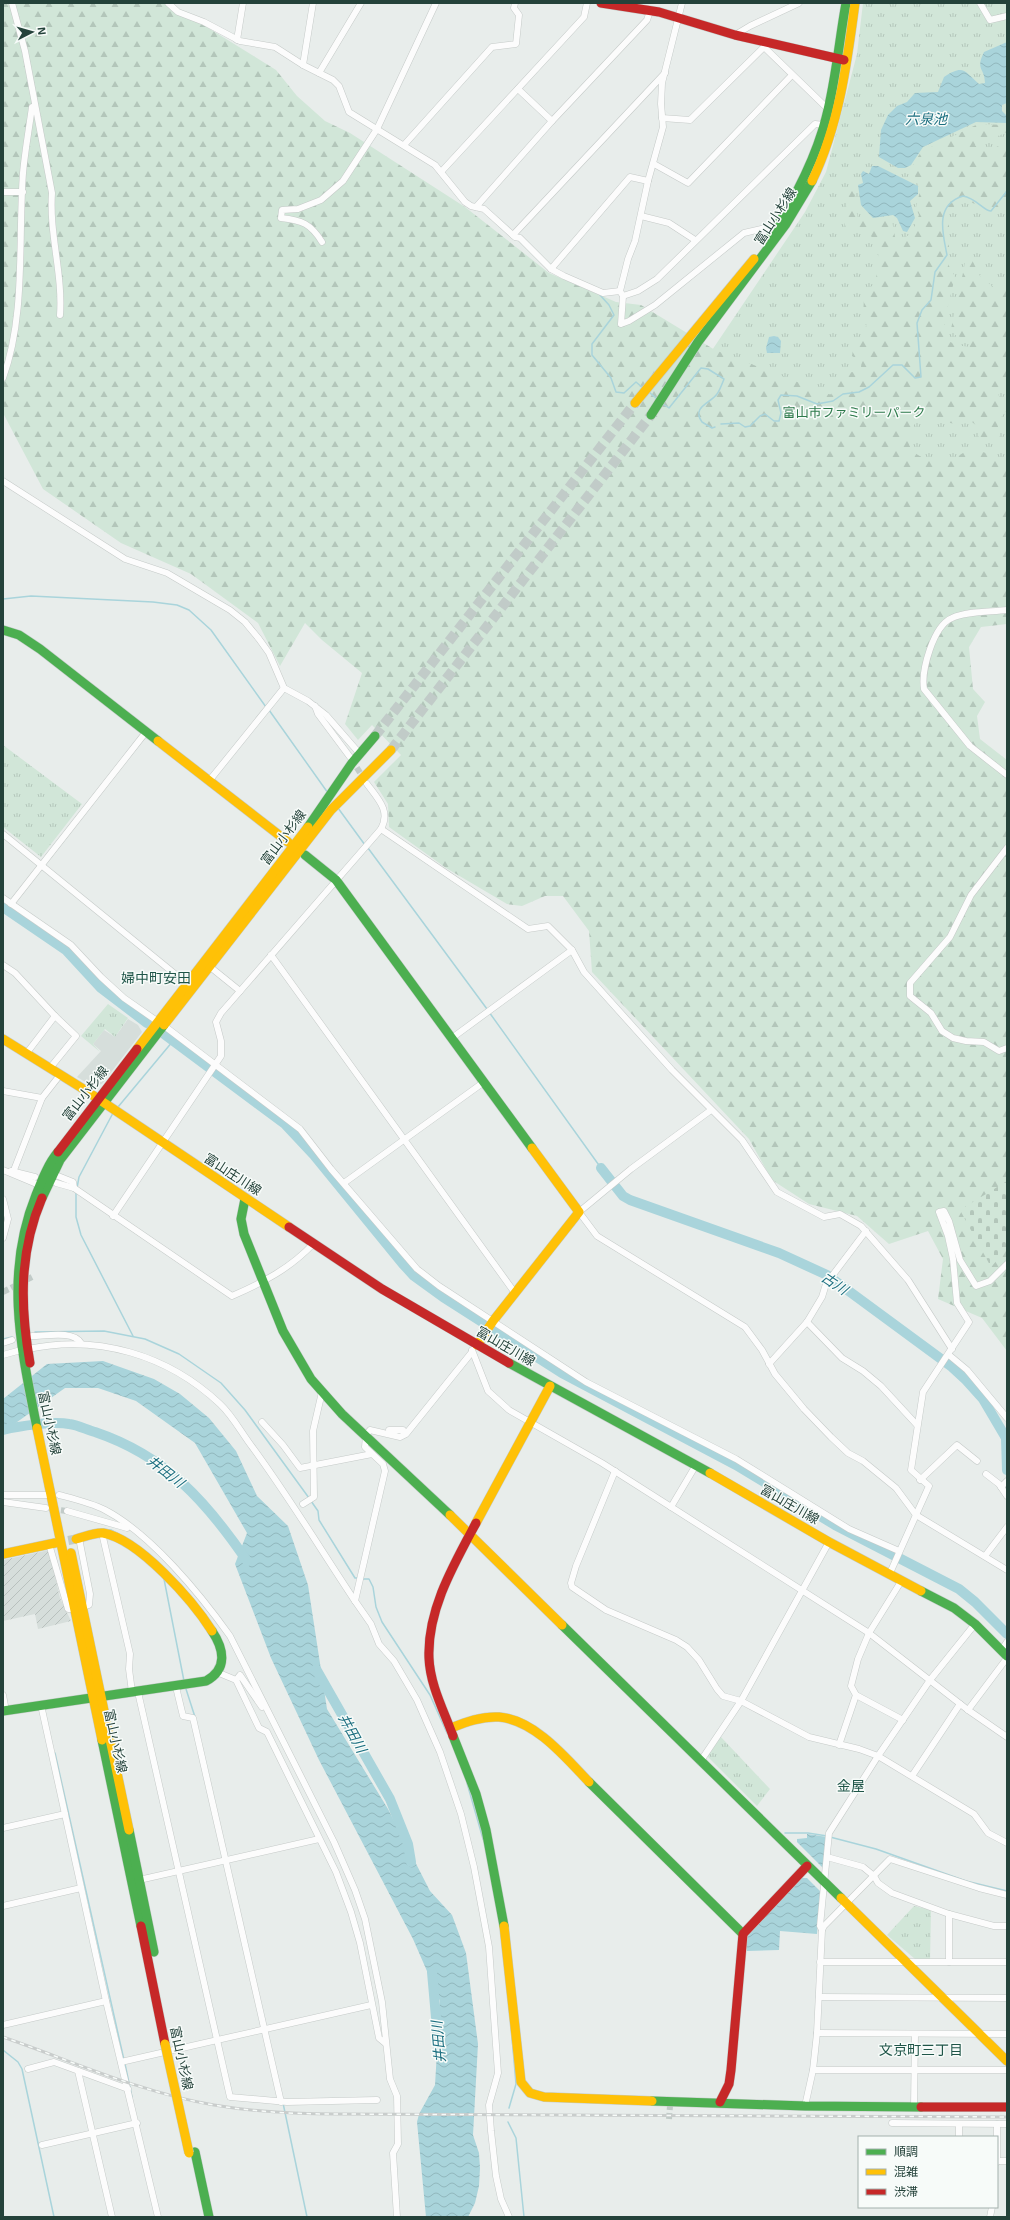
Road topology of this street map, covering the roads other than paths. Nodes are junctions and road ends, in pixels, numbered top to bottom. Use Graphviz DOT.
graph roads {
  1 [pos="12,3"];
  2 [pos="243,3"];
  3 [pos="313,3"];
  4 [pos="360,3"];
  5 [pos="436,3"];
  6 [pos="515,3"];
  7 [pos="587,3"];
  8 [pos="601,3"];
  9 [pos="682,3"];
  10 [pos="799,3"];
  11 [pos="846,3"];
  12 [pos="855,3"];
  13 [pos="980,3"];
  14 [pos="171,4"];
  15 [pos="650,11"];
  16 [pos="1007,16"];
  17 [pos="678,17"];
  18 [pos="735,35"];
  19 [pos="238,40"];
  20 [pos="765,45"];
  21 [pos="836,59"];
  22 [pos="847,60"];
  23 [pos="303,65"];
  24 [pos="319,73"];
  25 [pos="665,73"];
  26 [pos="792,75"];
  27 [pos="518,89"];
  28 [pos="32,106"];
  29 [pos="828,109"];
  30 [pos="662,118"];
  31 [pos="552,121"];
  32 [pos="824,125"];
  33 [pos="377,129"];
  34 [pos="404,145"];
  35 [pos="654,164"];
  36 [pos="441,172"];
  37 [pos="648,181"];
  38 [pos="3,192"];
  39 [pos="23,192"];
  40 [pos="476,207"];
  41 [pos="641,216"];
  42 [pos="774,232"];
  43 [pos="513,235"];
  44 [pos="695,240"];
  45 [pos="322,242"];
  46 [pos="551,268"];
  47 [pos="621,294"];
  48 [pos="60,315"];
  49 [pos="3,378"];
  50 [pos="636,403"];
  51 [pos="651,415"];
  52 [pos="3,481"];
  53 [pos="1007,610"];
  54 [pos="3,630"];
  55 [pos="284,688"];
  56 [pos="315,706"];
  57 [pos="146,732"];
  58 [pos="374,736"];
  59 [pos="390,750"];
  60 [pos="360,754"];
  61 [pos="350,757"];
  62 [pos="1007,775"];
  63 [pos="209,781"];
  64 [pos="367,784"];
  65 [pos="381,829"];
  66 [pos="3,834"];
  67 [pos="288,842"];
  68 [pos="1007,848"];
  69 [pos="305,855"];
  70 [pos="42,865"];
  71 [pos="336,880"];
  72 [pos="3,898"];
  73 [pos="11,904"];
  74 [pos="572,950"];
  75 [pos="270,955"];
  76 [pos="3,965"];
  77 [pos="208,966"];
  78 [pos="186,983"];
  79 [pos="240,992"];
  80 [pos="56,1016"];
  81 [pos="161,1023"];
  82 [pos="452,1038"];
  83 [pos="3,1039"];
  84 [pos="1007,1048"];
  85 [pos="26,1054"];
  86 [pos="215,1064"];
  87 [pos="50,1068"];
  88 [pos="60,1075"];
  89 [pos="484,1082"];
  90 [pos="3,1091"];
  91 [pos="42,1098"];
  92 [pos="100,1101"];
  93 [pos="711,1110"];
  94 [pos="405,1139"];
  95 [pos="162,1144"];
  96 [pos="14,1170"];
  97 [pos="4,1171"];
  98 [pos="55,1179"];
  99 [pos="37,1181"];
  100 [pos="344,1183"];
  101 [pos="3,1199"];
  102 [pos="245,1199"];
  103 [pos="579,1212"];
  104 [pos="113,1216"];
  105 [pos="866,1231"];
  106 [pos="3,1238"];
  107 [pos="314,1243"];
  108 [pos="1007,1264"];
  109 [pos="264,1281"];
  110 [pos="515,1293"];
  111 [pos="807,1322"];
  112 [pos="491,1324"];
  113 [pos="32,1336"];
  114 [pos="12,1340"];
  115 [pos="81,1343"];
  116 [pos="3,1344"];
  117 [pos="474,1346"];
  118 [pos="25,1352"];
  119 [pos="950,1354"];
  120 [pos="3,1355"];
  121 [pos="769,1364"];
  122 [pos="550,1386"];
  123 [pos="322,1392"];
  124 [pos="1007,1418"];
  125 [pos="262,1422"];
  126 [pos="531,1422"];
  127 [pos="917,1425"];
  128 [pos="403,1430"];
  129 [pos="368,1432"];
  130 [pos="372,1454"];
  131 [pos="977,1462"];
  132 [pos="314,1465"];
  133 [pos="696,1465"];
  134 [pos="615,1472"];
  135 [pos="986,1474"];
  136 [pos="920,1480"];
  137 [pos="1004,1484"];
  138 [pos="55,1493"];
  139 [pos="3,1495"];
  140 [pos="1007,1496"];
  141 [pos="3,1502"];
  142 [pos="304,1504"];
  143 [pos="671,1507"];
  144 [pos="46,1508"];
  145 [pos="67,1511"];
  146 [pos="916,1514"];
  147 [pos="1007,1527"];
  148 [pos="132,1530"];
  149 [pos="102,1533"];
  150 [pos="469,1536"];
  151 [pos="78,1538"];
  152 [pos="828,1542"];
  153 [pos="52,1544"];
  154 [pos="899,1552"];
  155 [pos="3,1554"];
  156 [pos="985,1556"];
  157 [pos="1007,1570"];
  158 [pos="890,1573"];
  159 [pos="902,1580"];
  160 [pos="801,1591"];
  161 [pos="355,1601"];
  162 [pos="79,1608"];
  163 [pos="975,1624"];
  164 [pos="869,1633"];
  165 [pos="1007,1642"];
  166 [pos="1005,1655"];
  167 [pos="219,1673"];
  168 [pos="236,1680"];
  169 [pos="930,1680"];
  170 [pos="176,1687"];
  171 [pos="135,1692"];
  172 [pos="856,1695"];
  173 [pos="3,1696"];
  174 [pos="98,1697"];
  175 [pos="741,1701"];
  176 [pos="960,1704"];
  177 [pos="41,1705"];
  178 [pos="968,1710"];
  179 [pos="5,1711"];
  180 [pos="268,1712"];
  181 [pos="903,1720"];
  182 [pos="1007,1727"];
  183 [pos="451,1728"];
  184 [pos="1005,1735"];
  185 [pos="839,1745"];
  186 [pos="878,1756"];
  187 [pos="700,1762"];
  188 [pos="912,1776"];
  189 [pos="65,1814"];
  190 [pos="3,1828"];
  191 [pos="319,1839"];
  192 [pos="1007,1843"];
  193 [pos="827,1857"];
  194 [pos="226,1860"];
  195 [pos="807,1866"];
  196 [pos="178,1871"];
  197 [pos="874,1876"];
  198 [pos="139,1880"];
  199 [pos="824,1882"];
  200 [pos="81,1888"];
  201 [pos="1007,1895"];
  202 [pos="846,1904"];
  203 [pos="3,1906"];
  204 [pos="950,1914"];
  205 [pos="1007,1926"];
  206 [pos="822,1930"];
  207 [pos="743,1934"];
  208 [pos="820,1962"];
  209 [pos="905,1962"];
  210 [pos="949,1962"];
  211 [pos="1007,1962"];
  212 [pos="819,1997"];
  213 [pos="942,1998"];
  214 [pos="1007,1998"];
  215 [pos="106,2001"];
  216 [pos="371,2005"];
  217 [pos="3,2025"];
  218 [pos="264,2029"];
  219 [pos="817,2033"];
  220 [pos="916,2034"];
  221 [pos="979,2034"];
  222 [pos="1007,2034"];
  223 [pos="217,2040"];
  224 [pos="168,2043"];
  225 [pos="385,2043"];
  226 [pos="1007,2061"];
  227 [pos="121,2062"];
  228 [pos="28,2069"];
  229 [pos="813,2070"];
  230 [pos="915,2070"];
  231 [pos="1007,2070"];
  232 [pos="78,2071"];
  233 [pos="128,2089"];
  234 [pos="377,2100"];
  235 [pos="281,2102"];
  236 [pos="720,2102"];
  237 [pos="805,2106"];
  238 [pos="914,2107"];
  239 [pos="1007,2107"];
  240 [pos="137,2123"];
  241 [pos="892,2123"];
  242 [pos="959,2124"];
  243 [pos="997,2124"];
  244 [pos="1007,2124"];
  245 [pos="92,2133"];
  246 [pos="959,2136"];
  247 [pos="997,2136"];
  248 [pos="42,2144"];
  249 [pos="192,2153"];
  250 [pos="112,2217"];
  251 [pos="158,2217"];
  252 [pos="202,2217"];
  253 [pos="209,2217"];
  254 [pos="397,2217"];
  255 [pos="509,2217"];
  1 -- 48 [label="street"];
  2 -- 19 [label="street"];
  3 -- 23 [label="street"];
  4 -- 24 [label="street"];
  5 -- 33 [label="street"];
  6 -- 34 [label="street"];
  7 -- 27 [label="street"];
  8 -- 15 [label="main road"];
  9 -- 17 [label="street"];
  10 -- 18 [label="street"];
  11 -- 21 [label="main road, 富山小杉線"];
  12 -- 22 [label="main road, 富山小杉線"];
  13 -- 16 [label="street"];
  14 -- 19 [label="street"];
  15 -- 17 [label="main road"];
  15 -- 31 [label="street"];
  17 -- 18 [label="main road"];
  17 -- 25 [label="street"];
  18 -- 20 [label="main road"];
  19 -- 23 [label="street"];
  20 -- 21 [label="main road"];
  20 -- 26 [label="street"];
  20 -- 30 [label="street"];
  21 -- 22 [label="main road"];
  21 -- 29 [label="main road, 富山小杉線"];
  22 -- 51 [label="main road, 富山小杉線"];
  23 -- 24 [label="street"];
  24 -- 33 [label="street"];
  25 -- 30 [label="street"];
  25 -- 43 [label="street"];
  26 -- 29 [label="street"];
  26 -- 35 [label="street"];
  27 -- 31 [label="street"];
  27 -- 36 [label="street"];
  28 -- 39 [label="street"];
  29 -- 32 [label="main road, 富山小杉線"];
  30 -- 35 [label="street"];
  31 -- 40 [label="street"];
  32 -- 42 [label="main road, 富山小杉線"];
  32 -- 44 [label="street"];
  33 -- 34 [label="street"];
  33 -- 45 [label="street"];
  34 -- 36 [label="street"];
  35 -- 37 [label="street"];
  36 -- 40 [label="street"];
  37 -- 41 [label="street"];
  37 -- 46 [label="street"];
  38 -- 39 [label="street"];
  39 -- 49 [label="street"];
  40 -- 43 [label="street"];
  41 -- 44 [label="street"];
  41 -- 47 [label="street"];
  42 -- 47 [label="street"];
  42 -- 50 [label="main road, 富山小杉線"];
  43 -- 46 [label="street"];
  44 -- 47 [label="street"];
  46 -- 47 [label="street"];
  52 -- 55 [label="street"];
  53 -- 62 [label="street"];
  54 -- 57 [label="main road"];
  55 -- 56 [label="street"];
  55 -- 63 [label="street"];
  56 -- 60 [label="street"];
  56 -- 61 [label="street"];
  57 -- 63 [label="main road"];
  57 -- 70 [label="street"];
  58 -- 60 [label="main road, 富山小杉線"];
  59 -- 77 [label="main road, 富山小杉線"];
  60 -- 78 [label="main road, 富山小杉線"];
  63 -- 67 [label="main road"];
  64 -- 65 [label="street"];
  65 -- 71 [label="street"];
  65 -- 74 [label="street"];
  66 -- 70 [label="street"];
  68 -- 84 [label="street"];
  69 -- 71 [label="main road"];
  70 -- 73 [label="street"];
  70 -- 78 [label="street"];
  71 -- 75 [label="street"];
  71 -- 82 [label="main road"];
  72 -- 73 [label="street"];
  73 -- 81 [label="street"];
  74 -- 82 [label="street"];
  74 -- 93 [label="street"];
  75 -- 79 [label="street"];
  75 -- 94 [label="street"];
  76 -- 80 [label="street"];
  77 -- 79 [label="street"];
  77 -- 81 [label="main road, 富山小杉線"];
  78 -- 81 [label="main road, 富山小杉線"];
  79 -- 86 [label="street"];
  80 -- 85 [label="street"];
  80 -- 87 [label="street"];
  81 -- 86 [label="street"];
  81 -- 92 [label="main road, 富山小杉線"];
  82 -- 89 [label="main road"];
  83 -- 85 [label="main road, 富山庄川線"];
  85 -- 87 [label="main road, 富山庄川線"];
  86 -- 95 [label="street"];
  86 -- 100 [label="street"];
  87 -- 88 [label="main road, 富山庄川線"];
  88 -- 91 [label="street"];
  88 -- 92 [label="main road, 富山庄川線"];
  89 -- 94 [label="street"];
  89 -- 103 [label="main road"];
  90 -- 91 [label="street"];
  91 -- 96 [label="street"];
  92 -- 95 [label="main road, 富山庄川線"];
  92 -- 98 [label="main road, 富山小杉線"];
  92 -- 99 [label="main road, 富山小杉線"];
  93 -- 103 [label="street"];
  93 -- 105 [label="street"];
  94 -- 100 [label="street"];
  94 -- 110 [label="street"];
  95 -- 102 [label="main road, 富山庄川線"];
  95 -- 104 [label="street"];
  96 -- 97 [label="street"];
  96 -- 99 [label="street"];
  97 -- 99 [label="street"];
  98 -- 104 [label="street"];
  98 -- 118 [label="main road, 富山小杉線"];
  99 -- 118 [label="main road, 富山小杉線"];
  100 -- 112 [label="street"];
  101 -- 106 [label="street"];
  102 -- 107 [label="main road, 富山庄川線"];
  102 -- 109 [label="main road"];
  103 -- 110 [label="main road"];
  103 -- 121 [label="street"];
  104 -- 109 [label="street"];
  105 -- 111 [label="street"];
  105 -- 119 [label="street"];
  107 -- 109 [label="street"];
  107 -- 117 [label="main road, 富山庄川線"];
  108 -- 119 [label="street"];
  109 -- 123 [label="main road"];
  110 -- 112 [label="main road"];
  111 -- 121 [label="street"];
  111 -- 127 [label="street"];
  112 -- 117 [label="main road"];
  112 -- 154 [label="street"];
  113 -- 115 [label="street"];
  114 -- 116 [label="street"];
  115 -- 118 [label="street"];
  115 -- 161 [label="street"];
  117 -- 122 [label="main road, 富山庄川線"];
  117 -- 126 [label="street"];
  117 -- 129 [label="street"];
  118 -- 120 [label="street"];
  118 -- 138 [label="main road, 富山小杉線"];
  119 -- 124 [label="street"];
  119 -- 127 [label="street"];
  121 -- 146 [label="street"];
  122 -- 126 [label="main road"];
  122 -- 133 [label="main road, 富山庄川線"];
  123 -- 129 [label="main road"];
  123 -- 132 [label="street"];
  125 -- 132 [label="street"];
  126 -- 134 [label="street"];
  126 -- 150 [label="main road"];
  127 -- 136 [label="street"];
  128 -- 129 [label="street"];
  129 -- 130 [label="street"];
  129 -- 150 [label="main road"];
  130 -- 132 [label="street"];
  130 -- 161 [label="street"];
  131 -- 136 [label="street"];
  132 -- 142 [label="street"];
  133 -- 143 [label="street"];
  133 -- 152 [label="main road, 富山庄川線"];
  134 -- 143 [label="street"];
  134 -- 175 [label="street"];
  135 -- 137 [label="street"];
  136 -- 146 [label="street"];
  137 -- 140 [label="street"];
  138 -- 139 [label="street"];
  138 -- 148 [label="street"];
  138 -- 162 [label="main road, 富山小杉線"];
  141 -- 144 [label="street"];
  143 -- 160 [label="street"];
  145 -- 148 [label="street"];
  146 -- 154 [label="street"];
  146 -- 156 [label="street"];
  147 -- 156 [label="street"];
  148 -- 180 [label="street"];
  149 -- 151 [label="main road"];
  149 -- 167 [label="main road"];
  149 -- 171 [label="street"];
  150 -- 183 [label="main road"];
  150 -- 187 [label="main road"];
  151 -- 162 [label="street"];
  152 -- 158 [label="main road, 富山庄川線"];
  152 -- 160 [label="street"];
  153 -- 155 [label="main road"];
  153 -- 162 [label="street"];
  154 -- 158 [label="street"];
  156 -- 157 [label="street"];
  158 -- 159 [label="main road, 富山庄川線"];
  159 -- 163 [label="main road, 富山庄川線"];
  159 -- 164 [label="street"];
  160 -- 164 [label="street"];
  160 -- 175 [label="street"];
  161 -- 255 [label="street"];
  162 -- 174 [label="main road, 富山小杉線"];
  163 -- 166 [label="main road, 富山庄川線"];
  163 -- 169 [label="street"];
  164 -- 169 [label="street"];
  164 -- 172 [label="street"];
  165 -- 166 [label="street"];
  166 -- 178 [label="street"];
  167 -- 168 [label="street"];
  167 -- 170 [label="main road"];
  168 -- 180 [label="street"];
  168 -- 191 [label="street"];
  169 -- 176 [label="street"];
  169 -- 181 [label="street"];
  170 -- 171 [label="main road"];
  170 -- 194 [label="street"];
  171 -- 174 [label="main road"];
  171 -- 196 [label="street"];
  172 -- 181 [label="street"];
  172 -- 185 [label="street"];
  173 -- 179 [label="street"];
  174 -- 177 [label="main road"];
  174 -- 198 [label="main road, 富山小杉線"];
  174 -- 224 [label="main road, 富山小杉線"];
  175 -- 185 [label="street"];
  175 -- 187 [label="street"];
  176 -- 178 [label="street"];
  176 -- 188 [label="street"];
  177 -- 179 [label="main road"];
  177 -- 189 [label="street"];
  178 -- 184 [label="street"];
  180 -- 225 [label="street"];
  181 -- 186 [label="street"];
  182 -- 184 [label="street"];
  183 -- 207 [label="main road"];
  183 -- 236 [label="main road"];
  185 -- 186 [label="street"];
  186 -- 188 [label="street"];
  186 -- 193 [label="street"];
  187 -- 195 [label="main road"];
  188 -- 192 [label="street"];
  189 -- 190 [label="street"];
  189 -- 200 [label="street"];
  191 -- 194 [label="street"];
  191 -- 216 [label="street"];
  193 -- 197 [label="street"];
  193 -- 199 [label="street"];
  194 -- 196 [label="street"];
  194 -- 218 [label="street"];
  195 -- 199 [label="main road"];
  195 -- 207 [label="main road"];
  196 -- 198 [label="street"];
  196 -- 223 [label="street"];
  197 -- 201 [label="street"];
  197 -- 202 [label="street"];
  197 -- 204 [label="street"];
  198 -- 224 [label="main road, 富山小杉線"];
  199 -- 202 [label="main road"];
  199 -- 206 [label="street"];
  200 -- 203 [label="street"];
  200 -- 215 [label="street"];
  202 -- 206 [label="street"];
  202 -- 209 [label="main road"];
  204 -- 205 [label="street"];
  204 -- 210 [label="street"];
  206 -- 208 [label="street"];
  207 -- 236 [label="main road"];
  208 -- 209 [label="street"];
  208 -- 212 [label="street"];
  209 -- 210 [label="street"];
  209 -- 213 [label="main road"];
  210 -- 211 [label="street"];
  212 -- 213 [label="street"];
  212 -- 219 [label="street"];
  213 -- 214 [label="street"];
  213 -- 221 [label="main road"];
  215 -- 217 [label="street"];
  215 -- 227 [label="street"];
  216 -- 218 [label="street"];
  216 -- 225 [label="street"];
  218 -- 223 [label="street"];
  218 -- 235 [label="street"];
  219 -- 220 [label="street"];
  219 -- 229 [label="street"];
  220 -- 221 [label="street"];
  220 -- 230 [label="street"];
  221 -- 222 [label="street"];
  221 -- 226 [label="main road"];
  223 -- 227 [label="street"];
  223 -- 235 [label="street"];
  224 -- 249 [label="main road, 富山小杉線"];
  225 -- 254 [label="street"];
  227 -- 233 [label="street"];
  228 -- 232 [label="street"];
  229 -- 230 [label="street"];
  229 -- 237 [label="street"];
  230 -- 231 [label="street"];
  230 -- 238 [label="street"];
  232 -- 233 [label="street"];
  232 -- 245 [label="street"];
  233 -- 240 [label="street"];
  234 -- 235 [label="street"];
  236 -- 237 [label="main road"];
  237 -- 238 [label="main road"];
  238 -- 239 [label="main road"];
  240 -- 245 [label="street"];
  240 -- 251 [label="street"];
  241 -- 242 [label="street"];
  242 -- 243 [label="street"];
  242 -- 246 [label="street"];
  243 -- 244 [label="street"];
  243 -- 247 [label="street"];
  245 -- 248 [label="street"];
  245 -- 250 [label="street"];
  249 -- 252 [label="main road, 富山小杉線"];
  249 -- 253 [label="main road, 富山小杉線"];
}
